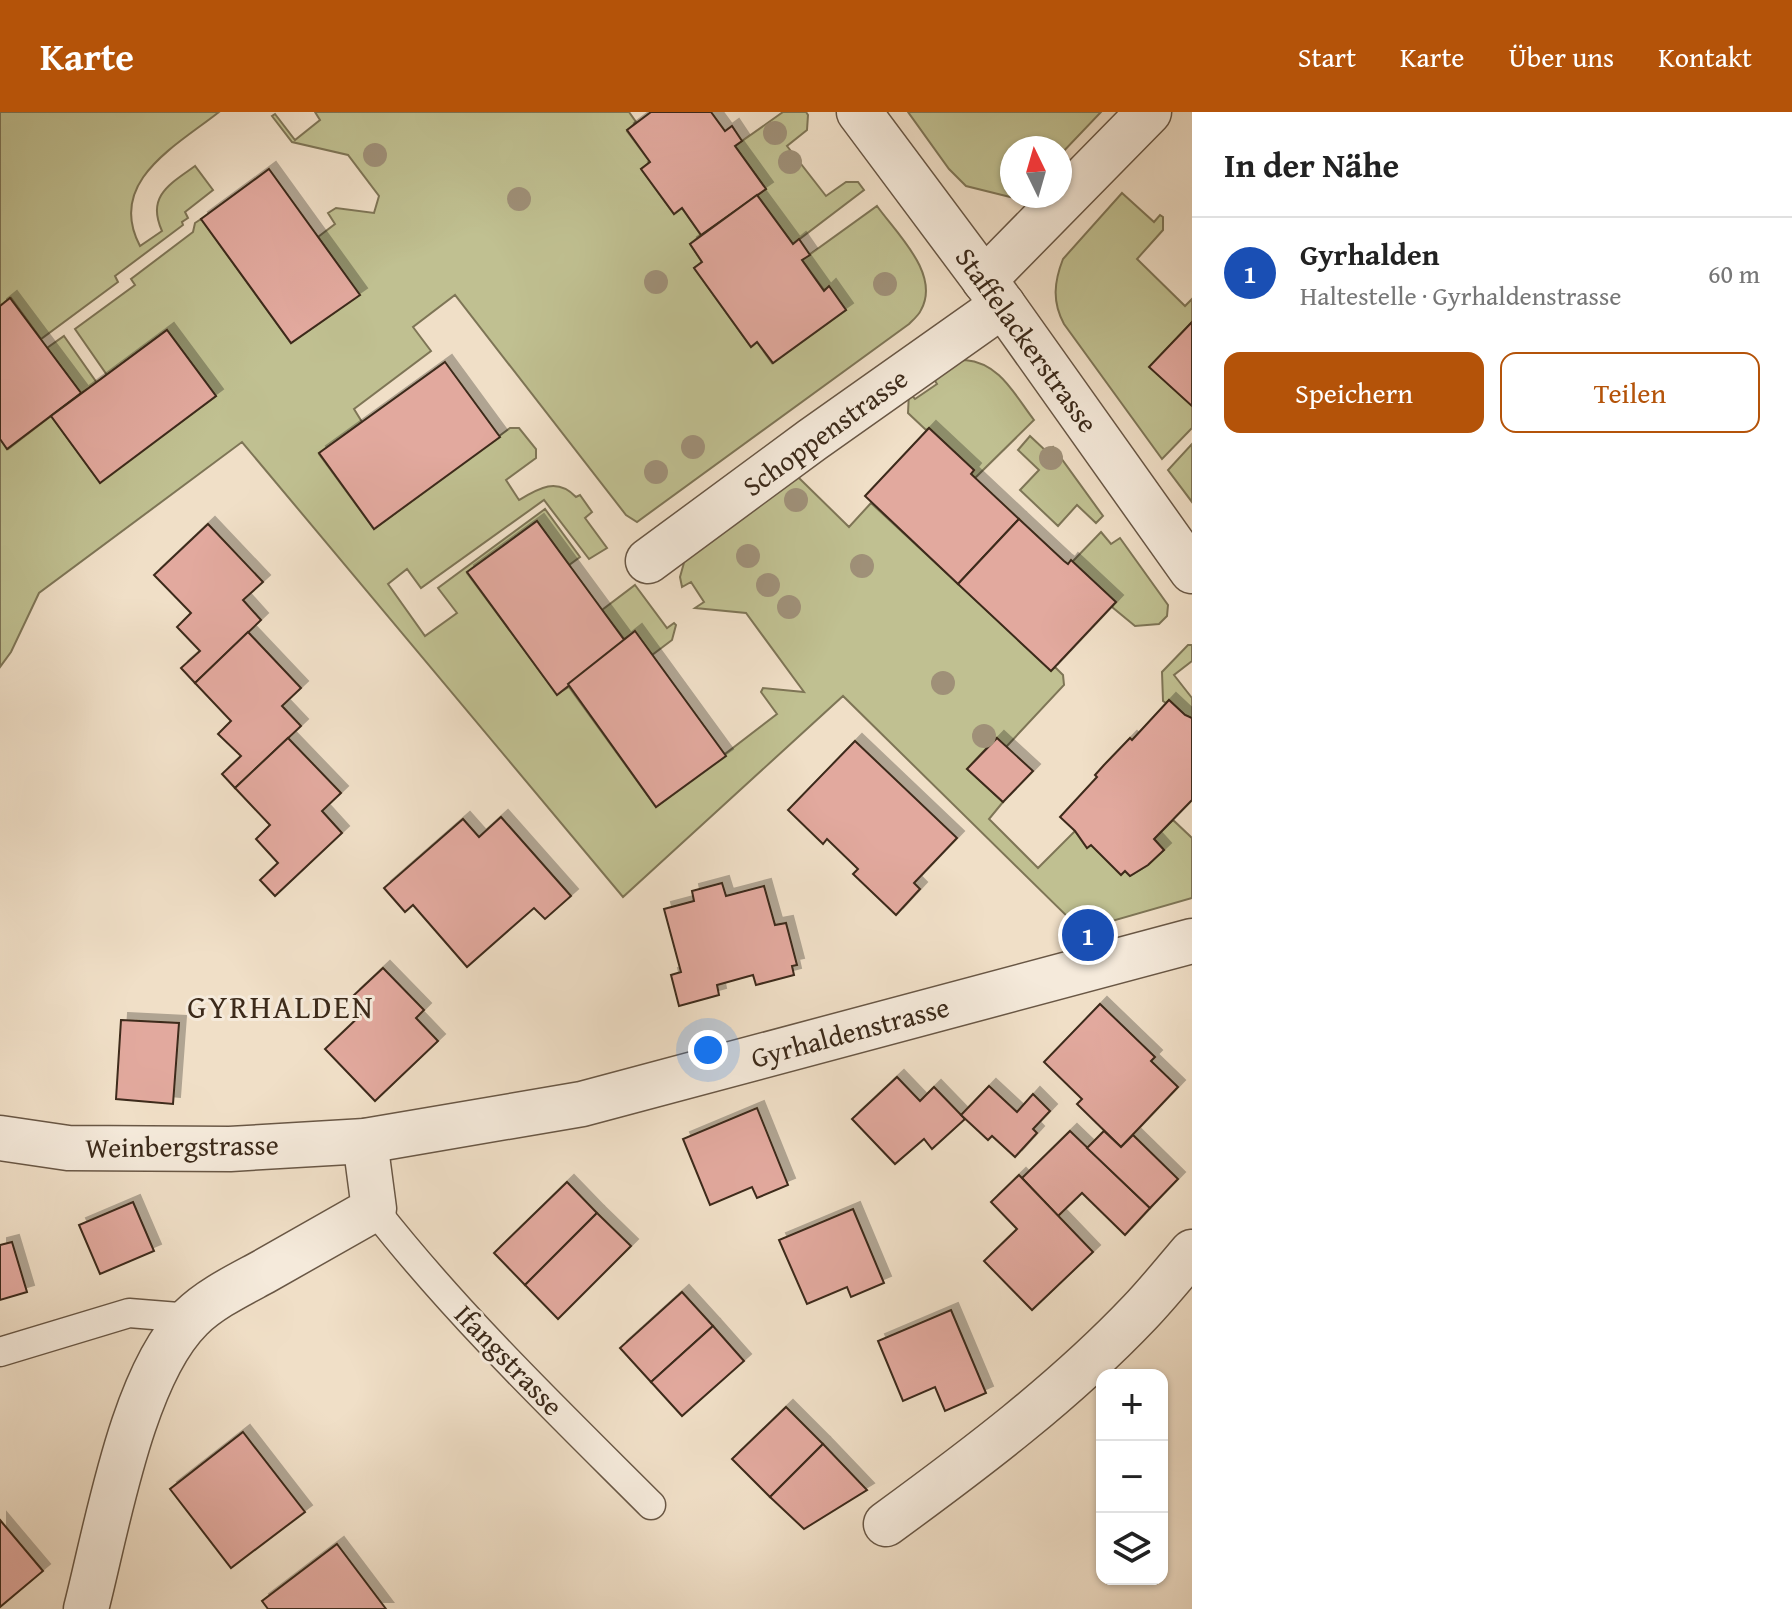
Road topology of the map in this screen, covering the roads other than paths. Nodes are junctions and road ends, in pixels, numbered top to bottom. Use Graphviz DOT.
graph roads {
  1 [pos="859,112"];
  2 [pos="1149,112"];
  3 [pos="994,292"];
  4 [pos="648,561"];
  5 [pos="1192,571"];
  6 [pos="1192,941"];
  7 [pos="0,1138"];
  8 [pos="365,1141"];
  9 [pos="374,1209"];
  10 [pos="1192,1252"];
  11 [pos="191,1318"];
  12 [pos="0,1352"];
  13 [pos="651,1505"];
  14 [pos="886,1524"];
  15 [pos="86,1609"];
  1 -- 3 [label="street, Staffelackerstrasse"];
  2 -- 3 [label="street, Schoppenstrasse"];
  3 -- 4 [label="street, Schoppenstrasse"];
  3 -- 5 [label="street, Staffelackerstrasse"];
  6 -- 8 [label="street, Gyrhaldenstrasse"];
  7 -- 8 [label="street, Weinbergstrasse"];
  8 -- 9 [label="street"];
  9 -- 11 [label="street"];
  9 -- 13 [label="lane, Ifangstrasse"];
  10 -- 14 [label="street"];
  11 -- 12 [label="lane"];
  11 -- 15 [label="street"];
}
